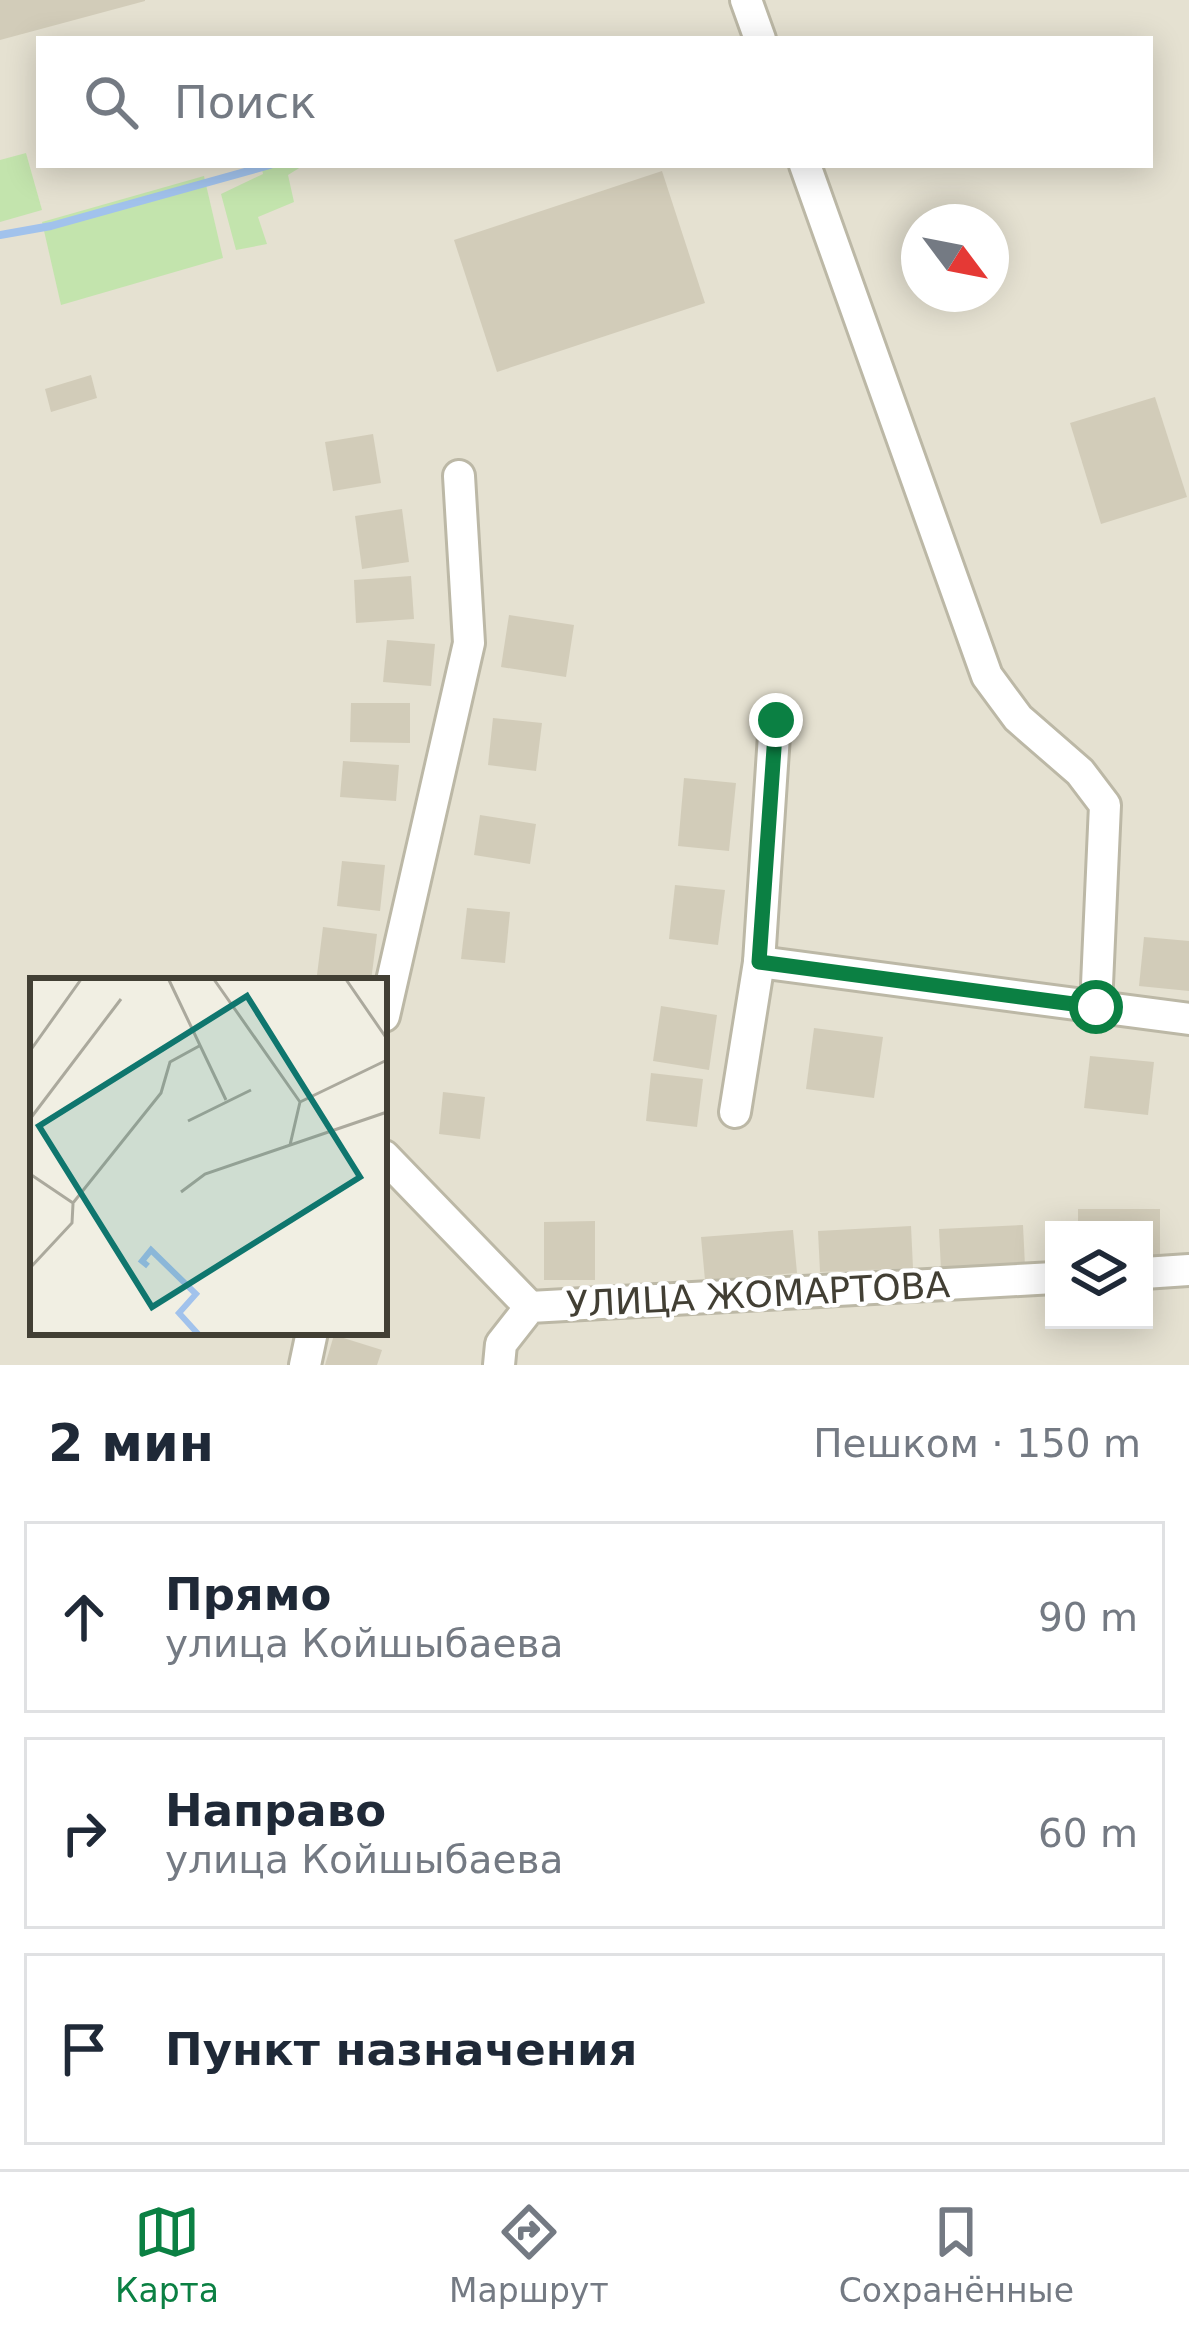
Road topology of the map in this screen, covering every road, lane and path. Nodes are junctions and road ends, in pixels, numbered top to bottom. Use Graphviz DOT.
graph roads {
  1 [pos="746,0"];
  2 [pos="759,36"];
  3 [pos="806,168"];
  4 [pos="459,476"];
  5 [pos="776,720"];
  6 [pos="759,962"];
  7 [pos="387,1003"];
  8 [pos="1096,1007"];
  9 [pos="1189,1019"];
  10 [pos="735,1112"];
  11 [pos="387,1159"];
  12 [pos="1189,1270"];
  13 [pos="1153,1272"];
  14 [pos="1045,1278"];
  15 [pos="530,1307"];
  16 [pos="311,1335"];
  17 [pos="305,1365"];
  18 [pos="500,1365"];
  1 -- 2 [label="street"];
  3 -- 8 [label="street"];
  4 -- 7 [label="street"];
  5 -- 6 [label="street"];
  6 -- 8 [label="street"];
  6 -- 10 [label="street"];
  8 -- 9 [label="street"];
  11 -- 15 [label="street"];
  12 -- 13 [label="street"];
  14 -- 15 [label="street, УЛИЦА ЖОМАРТОВА"];
  15 -- 18 [label="street, УЛИЦА ЖОМАРТОВА"];
  16 -- 17 [label="street"];
}
